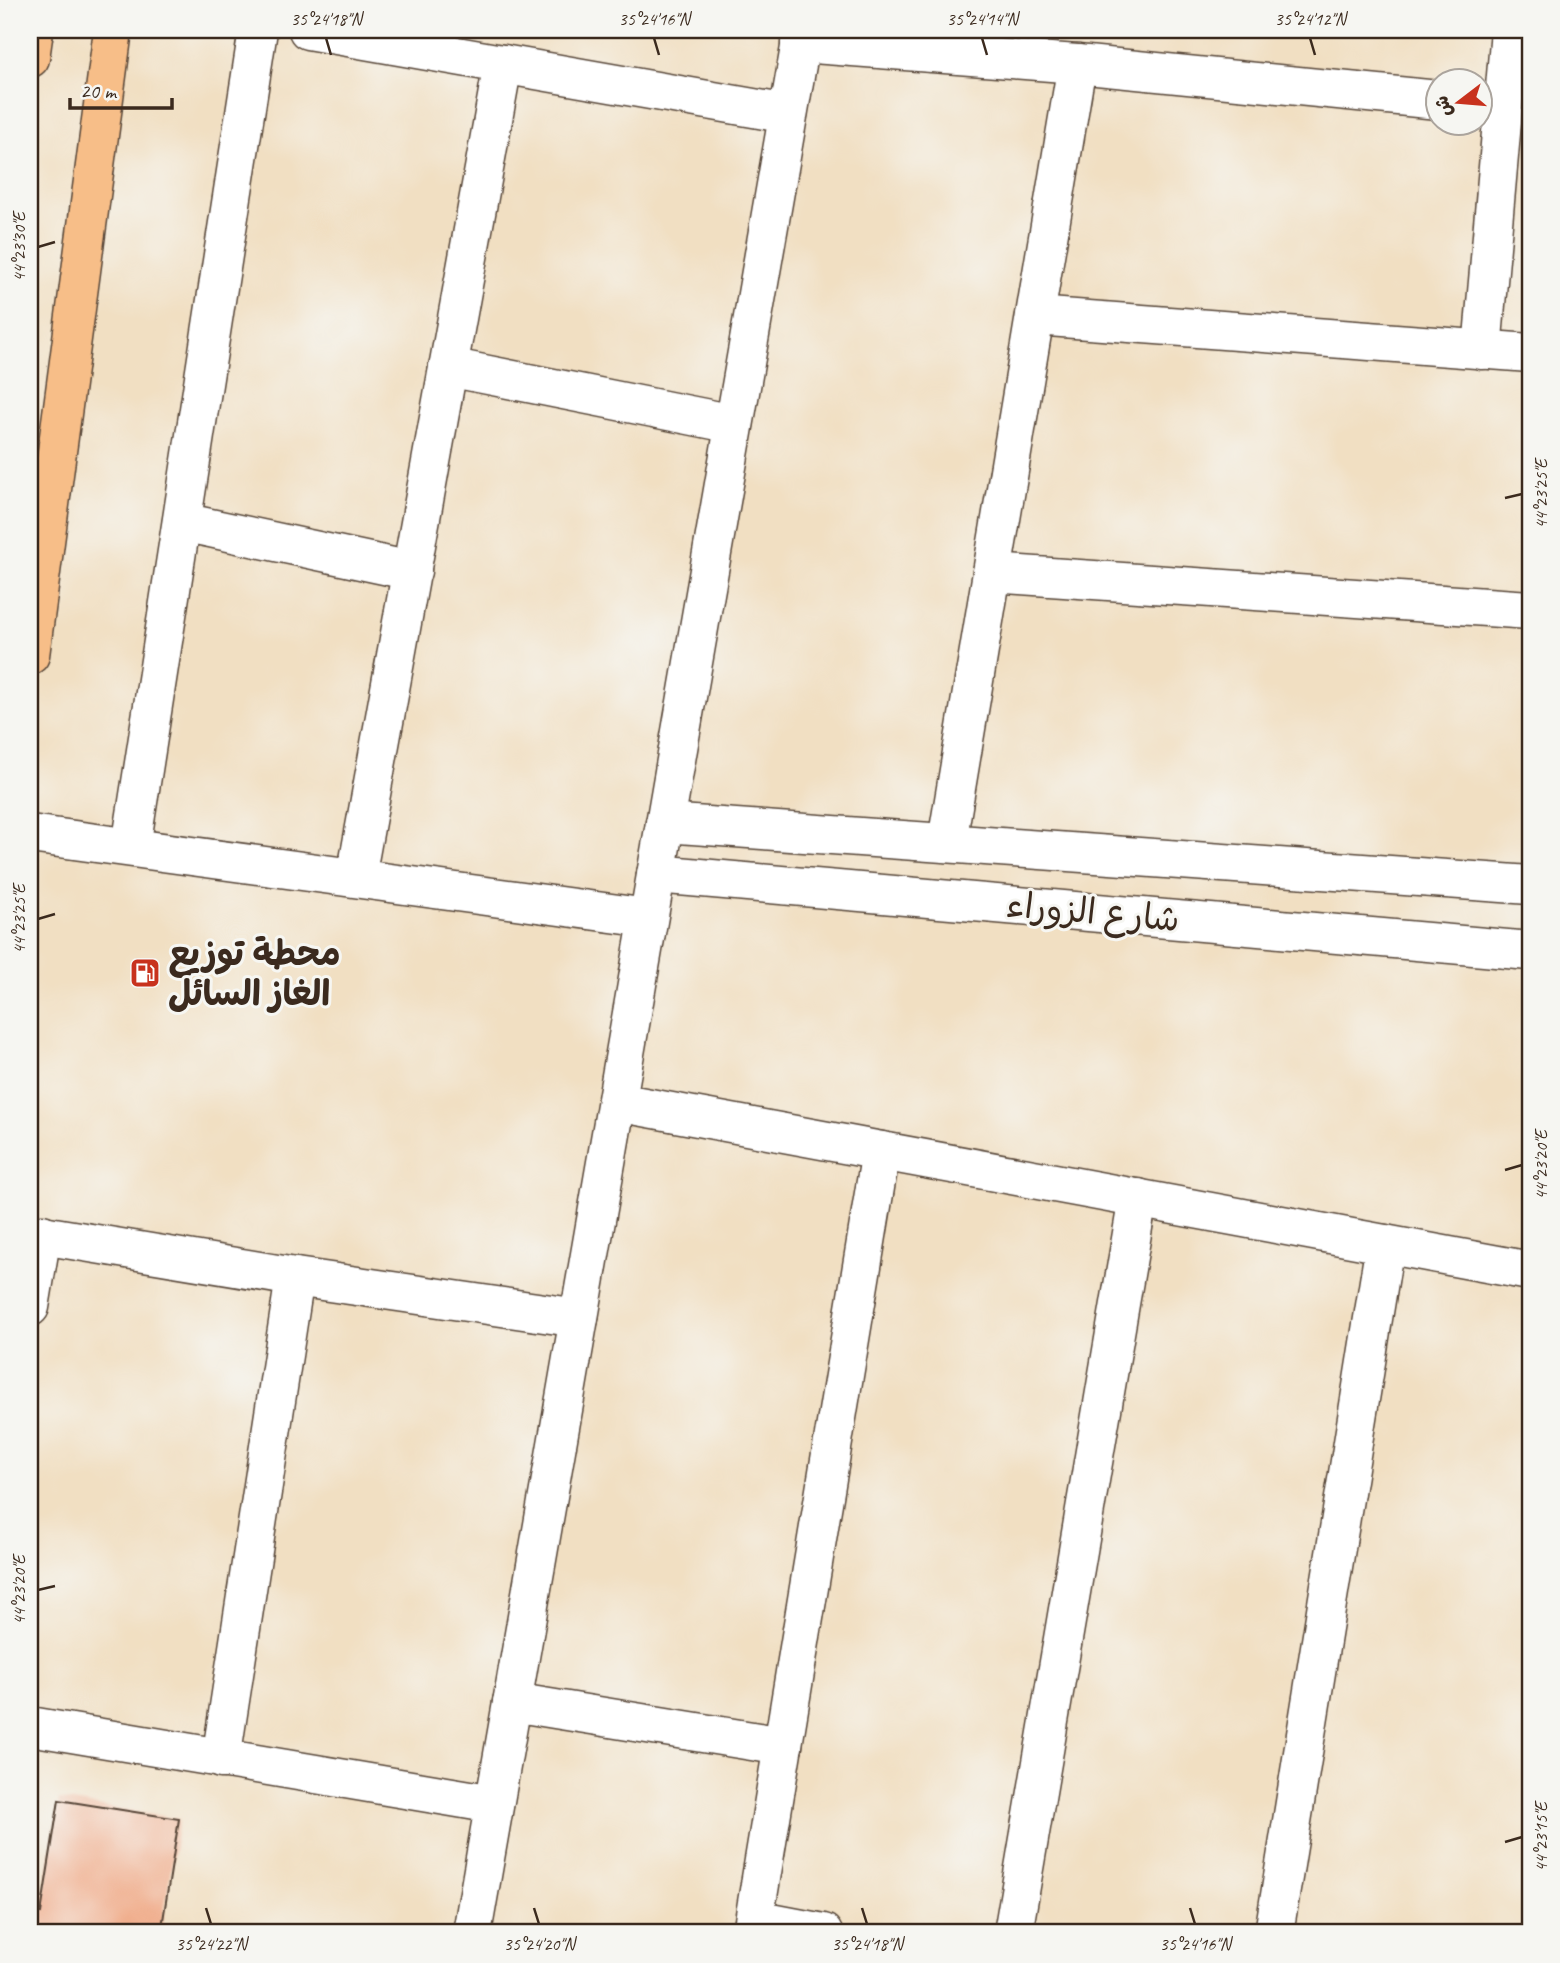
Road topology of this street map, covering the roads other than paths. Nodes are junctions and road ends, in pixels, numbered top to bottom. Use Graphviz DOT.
graph roads {
  1 [pos="34,30"];
  2 [pos="113,30"];
  3 [pos="258,30"];
  4 [pos="308,30"];
  5 [pos="1510,30"];
  6 [pos="802,36"];
  7 [pos="30,58"];
  8 [pos="503,64"];
  9 [pos="1077,64"];
  10 [pos="1494,98"];
  11 [pos="1424,99"];
  12 [pos="788,114"];
  13 [pos="1491,136"];
  14 [pos="1035,316"];
  15 [pos="1482,350"];
  16 [pos="1530,353"];
  17 [pos="448,367"];
  18 [pos="734,424"];
  19 [pos="182,522"];
  20 [pos="411,571"];
  21 [pos="992,573"];
  22 [pos="1530,610"];
  23 [pos="30,655"];
  24 [pos="665,823"];
  25 [pos="30,834"];
  26 [pos="947,842"];
  27 [pos="131,847"];
  28 [pos="656,874"];
  29 [pos="356,877"];
  30 [pos="1530,885"];
  31 [pos="648,918"];
  32 [pos="1530,951"];
  33 [pos="617,1101"];
  34 [pos="881,1151"];
  35 [pos="1138,1198"];
  36 [pos="36,1233"];
  37 [pos="1385,1244"];
  38 [pos="1530,1271"];
  39 [pos="295,1278"];
  40 [pos="30,1307"];
  41 [pos="579,1318"];
  42 [pos="512,1702"];
  43 [pos="30,1726"];
  44 [pos="783,1746"];
  45 [pos="221,1759"];
  46 [pos="494,1804"];
  47 [pos="754,1927"];
  48 [pos="472,1933"];
  49 [pos="823,1933"];
  50 [pos="1013,1933"];
  51 [pos="1274,1933"];
  1 -- 7 [label="main road"];
  2 -- 23 [label="main road"];
  3 -- 19 [label="street"];
  4 -- 8 [label="street"];
  5 -- 10 [label="street"];
  6 -- 9 [label="street"];
  6 -- 12 [label="street"];
  8 -- 12 [label="street"];
  8 -- 17 [label="street"];
  9 -- 11 [label="street"];
  9 -- 14 [label="street"];
  12 -- 18 [label="street"];
  13 -- 15 [label="street"];
  14 -- 15 [label="street"];
  14 -- 21 [label="street"];
  15 -- 16 [label="street"];
  17 -- 18 [label="street"];
  17 -- 20 [label="street"];
  18 -- 24 [label="street"];
  19 -- 20 [label="street"];
  19 -- 27 [label="street"];
  20 -- 29 [label="street"];
  21 -- 22 [label="street"];
  21 -- 26 [label="street"];
  24 -- 26 [label="street, شارع الزوراء"];
  24 -- 28 [label="street"];
  25 -- 27 [label="street"];
  26 -- 30 [label="street, شارع الزوراء"];
  27 -- 29 [label="street"];
  28 -- 31 [label="street"];
  28 -- 32 [label="street, شارع الزوراء"];
  29 -- 31 [label="street"];
  31 -- 33 [label="street"];
  33 -- 34 [label="street"];
  33 -- 41 [label="street"];
  34 -- 35 [label="street"];
  34 -- 44 [label="street"];
  35 -- 37 [label="street"];
  35 -- 50 [label="street"];
  36 -- 39 [label="street"];
  36 -- 40 [label="street"];
  37 -- 38 [label="street"];
  37 -- 51 [label="street"];
  39 -- 41 [label="street"];
  39 -- 45 [label="street"];
  41 -- 42 [label="street"];
  42 -- 44 [label="street"];
  42 -- 46 [label="street"];
  43 -- 45 [label="street"];
  44 -- 47 [label="street"];
  45 -- 46 [label="street"];
  46 -- 48 [label="street"];
  47 -- 49 [label="street"];
}
